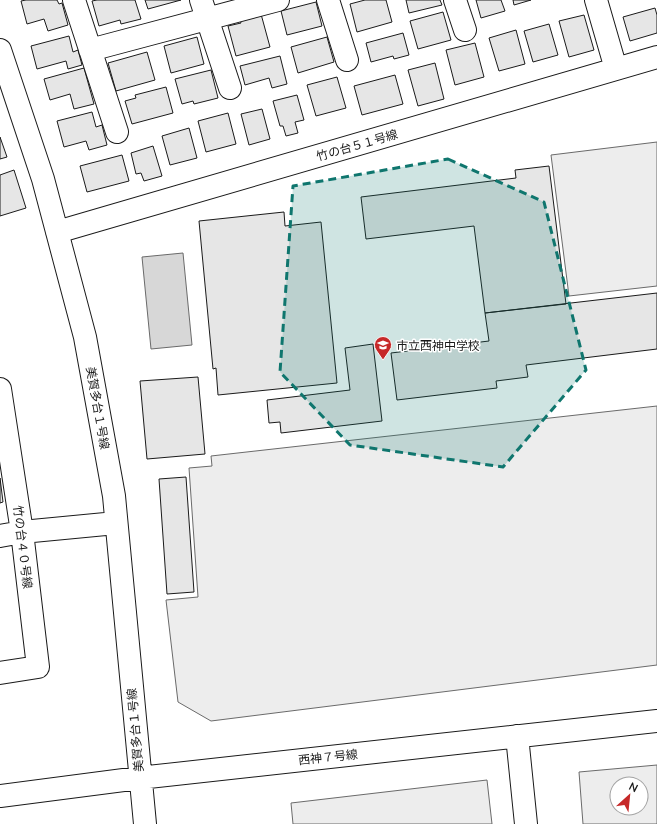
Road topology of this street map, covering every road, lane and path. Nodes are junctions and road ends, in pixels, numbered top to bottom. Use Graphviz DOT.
graph roads {
  1 [pos="74,0"];
  2 [pos="278,0"];
  3 [pos="328,0"];
  4 [pos="454,0"];
  5 [pos="596,0"];
  6 [pos="204,10"];
  7 [pos="465,30"];
  8 [pos="0,50"];
  9 [pos="90,50"];
  10 [pos="657,57"];
  11 [pos="347,60"];
  12 [pos="616,69"];
  13 [pos="230,88"];
  14 [pos="118,132"];
  15 [pos="57,232"];
  16 [pos="0,393"];
  17 [pos="116,524"];
  18 [pos="22,532"];
  19 [pos="0,536"];
  20 [pos="0,673"];
  21 [pos="657,721"];
  22 [pos="517,736"];
  23 [pos="139,778"];
  24 [pos="0,796"];
  25 [pos="145,824"];
  26 [pos="526,824"];
  1 -- 9 [label="street"];
  2 -- 6 [label="street"];
  3 -- 11 [label="street"];
  4 -- 7 [label="street"];
  5 -- 12 [label="street"];
  6 -- 9 [label="street"];
  6 -- 13 [label="street"];
  8 -- 15 [label="street, 美賀多台１号線"];
  9 -- 14 [label="street"];
  10 -- 12 [label="street, 竹の台５１号線"];
  12 -- 15 [label="street, 竹の台５１号線"];
  15 -- 17 [label="street, 美賀多台１号線"];
  16 -- 18 [label="street, 竹の台４０号線"];
  17 -- 18 [label="street"];
  17 -- 23 [label="street, 美賀多台１号線"];
  18 -- 19 [label="street"];
  18 -- 20 [label="street, 竹の台４０号線"];
  21 -- 22 [label="street, 西神７号線"];
  22 -- 23 [label="street, 西神７号線"];
  22 -- 26 [label="street"];
  23 -- 24 [label="street, 西神７号線"];
  23 -- 25 [label="street, 美賀多台１号線"];
}
